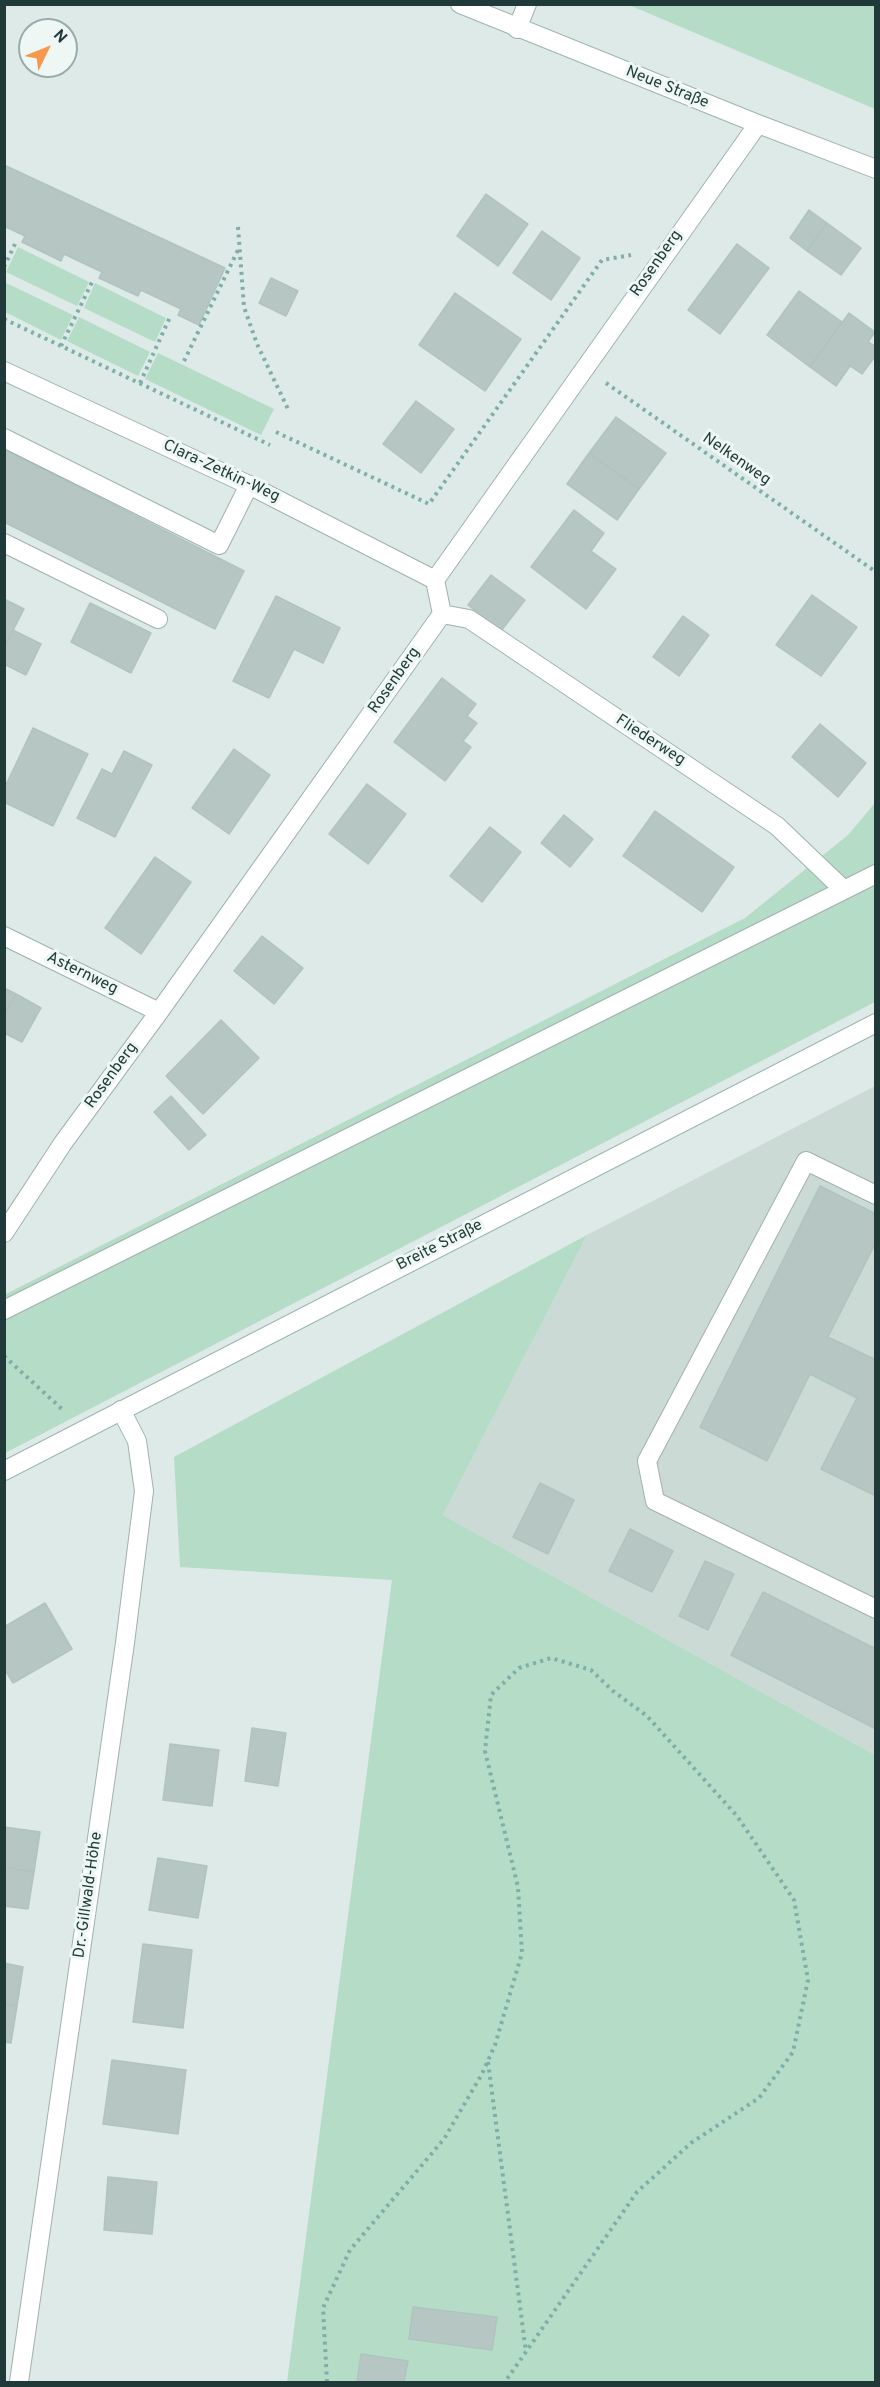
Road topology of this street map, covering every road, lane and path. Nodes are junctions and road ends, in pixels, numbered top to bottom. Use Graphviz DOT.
graph roads {
  1 [pos="460,4"];
  2 [pos="527,4"];
  3 [pos="517,29"];
  4 [pos="758,124"];
  5 [pos="876,169"];
  6 [pos="238,227"];
  7 [pos="15,244"];
  8 [pos="240,248"];
  9 [pos="667,249"];
  10 [pos="4,267"];
  11 [pos="93,280"];
  12 [pos="170,317"];
  13 [pos="4,319"];
  14 [pos="61,346"];
  15 [pos="184,360"];
  16 [pos="584,368"];
  17 [pos="4,371"];
  18 [pos="140,383"];
  19 [pos="288,409"];
  20 [pos="276,432"];
  21 [pos="4,438"];
  22 [pos="270,444"];
  23 [pos="249,484"];
  24 [pos="4,543"];
  25 [pos="876,572"];
  26 [pos="435,580"];
  27 [pos="442,614"];
  28 [pos="158,619"];
  29 [pos="876,874"];
  30 [pos="844,890"];
  31 [pos="4,936"];
  32 [pos="159,1012"];
  33 [pos="876,1023"];
  34 [pos="876,1195"];
  35 [pos="4,1233"];
  36 [pos="4,1310"];
  37 [pos="4,1356"];
  38 [pos="121,1410"];
  39 [pos="84,1429"];
  40 [pos="4,1471"];
  41 [pos="876,1609"];
  42 [pos="488,2061"];
  43 [pos="526,2352"];
  44 [pos="19,2382"];
  45 [pos="327,2382"];
  46 [pos="506,2382"];
  1 -- 3 [label="street, Neue Straße"];
  2 -- 3 [label="street"];
  3 -- 4 [label="street, Neue Straße"];
  4 -- 5 [label="street, Neue Straße"];
  4 -- 9 [label="street, Rosenberg"];
  6 -- 8 [label="path"];
  7 -- 10 [label="path"];
  8 -- 15 [label="path"];
  8 -- 19 [label="path"];
  9 -- 16 [label="street, Rosenberg"];
  9 -- 20 [label="path"];
  11 -- 14 [label="path"];
  12 -- 18 [label="path"];
  13 -- 14 [label="path"];
  14 -- 18 [label="path"];
  16 -- 25 [label="path, Nelkenweg"];
  16 -- 26 [label="street, Rosenberg"];
  17 -- 23 [label="street, Clara-Zetkin-Weg"];
  18 -- 22 [label="path"];
  21 -- 23 [label="street"];
  23 -- 26 [label="street, Clara-Zetkin-Weg"];
  24 -- 28 [label="street"];
  26 -- 27 [label="street"];
  27 -- 30 [label="street, Fliederweg"];
  27 -- 32 [label="street, Rosenberg"];
  29 -- 30 [label="street"];
  30 -- 36 [label="street"];
  31 -- 32 [label="street, Asternweg"];
  32 -- 35 [label="street, Rosenberg"];
  33 -- 38 [label="street, Breite Straße"];
  34 -- 41 [label="street"];
  37 -- 39 [label="path"];
  38 -- 39 [label="street, Breite Straße"];
  38 -- 44 [label="street, Dr.-Gillwald-Höhe"];
  39 -- 40 [label="street, Breite Straße"];
  42 -- 43 [label="path"];
  42 -- 43 [label="path"];
  42 -- 45 [label="path"];
  43 -- 46 [label="path"];
}
